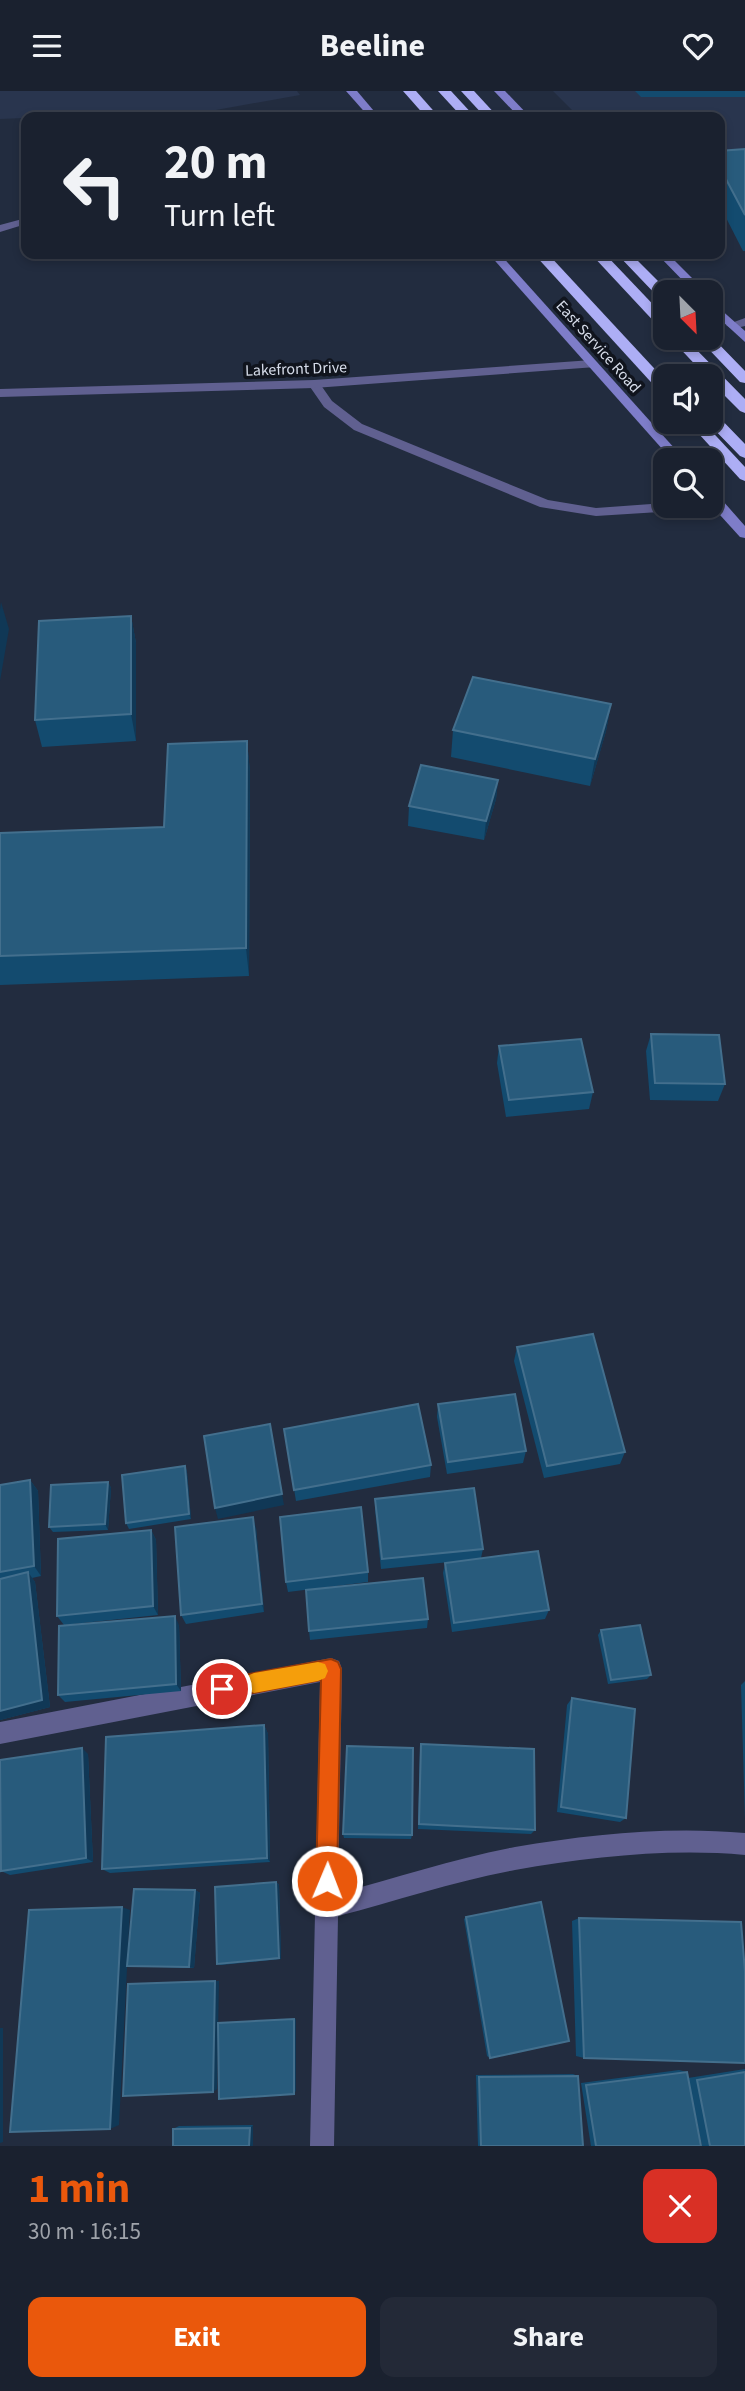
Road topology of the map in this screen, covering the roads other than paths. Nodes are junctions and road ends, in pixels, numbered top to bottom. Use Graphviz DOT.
graph roads {
  1 [pos="351,91"];
  2 [pos="444,91"];
  3 [pos="467,91"];
  4 [pos="499,91"];
  5 [pos="404,95"];
  6 [pos="370,112"];
  7 [pos="412,112"];
  8 [pos="426,112"];
  9 [pos="464,112"];
  10 [pos="487,112"];
  11 [pos="521,112"];
  12 [pos="21,223"];
  13 [pos="0,229"];
  14 [pos="498,259"];
  15 [pos="546,259"];
  16 [pos="564,259"];
  17 [pos="603,259"];
  18 [pos="629,259"];
  19 [pos="667,259"];
  20 [pos="688,280"];
  21 [pos="653,284"];
  22 [pos="653,312"];
  23 [pos="723,316"];
  24 [pos="745,322"];
  25 [pos="732,325"];
  26 [pos="745,338"];
  27 [pos="689,350"];
  28 [pos="717,350"];
  29 [pos="592,364"];
  30 [pos="662,364"];
  31 [pos="653,376"];
  32 [pos="745,379"];
  33 [pos="314,384"];
  34 [pos="0,393"];
  35 [pos="745,408"];
  36 [pos="723,430"];
  37 [pos="706,434"];
  38 [pos="668,448"];
  39 [pos="745,453"];
  40 [pos="745,476"];
  41 [pos="653,508"];
  42 [pos="723,511"];
  43 [pos="745,534"];
  44 [pos="0,1733"];
  45 [pos="745,1844"];
  46 [pos="326,1908"];
  47 [pos="322,2146"];
  1 -- 6 [label="main road"];
  2 -- 9 [label="highway"];
  3 -- 10 [label="highway"];
  4 -- 11 [label="main road"];
  5 -- 7 [label="highway"];
  5 -- 8 [label="highway"];
  12 -- 13 [label="street"];
  14 -- 29 [label="main road, East Service Road"];
  15 -- 31 [label="highway"];
  16 -- 30 [label="highway"];
  17 -- 22 [label="highway"];
  18 -- 21 [label="highway"];
  19 -- 20 [label="main road"];
  23 -- 25 [label="main road"];
  24 -- 25 [label="street"];
  25 -- 26 [label="main road"];
  27 -- 35 [label="highway"];
  28 -- 32 [label="highway"];
  29 -- 33 [label="street, Lakefront Drive"];
  29 -- 38 [label="main road, East Service Road"];
  33 -- 34 [label="street, Lakefront Drive"];
  33 -- 41 [label="street"];
  36 -- 39 [label="highway"];
  37 -- 40 [label="highway"];
  42 -- 43 [label="main road"];
  44 -- 46 [label="street"];
  45 -- 46 [label="street"];
  46 -- 47 [label="street"];
}
